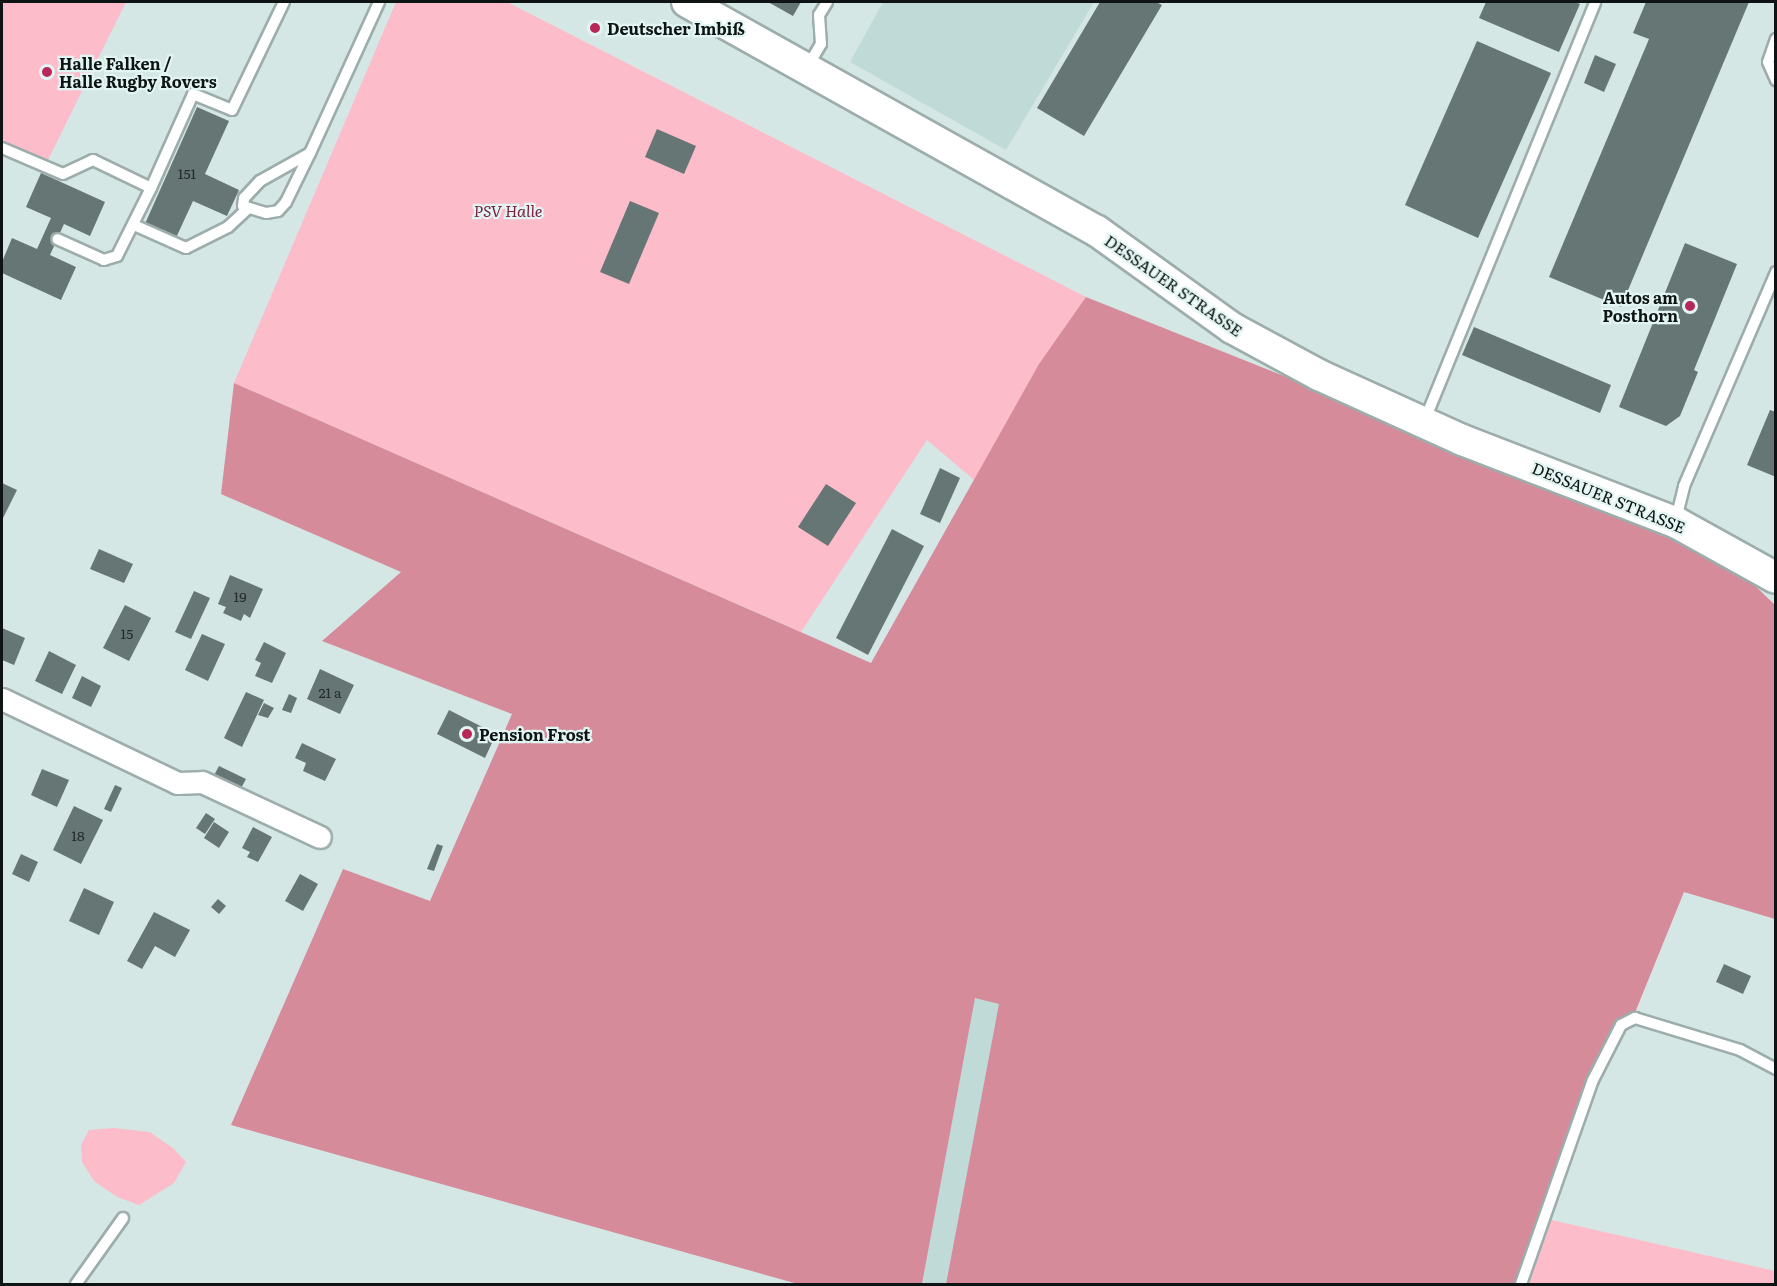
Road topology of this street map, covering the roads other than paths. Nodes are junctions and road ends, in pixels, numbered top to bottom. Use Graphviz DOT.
graph roads {
  1 [pos="284,2"];
  2 [pos="379,2"];
  3 [pos="687,2"];
  4 [pos="826,2"];
  5 [pos="1595,2"];
  6 [pos="1776,39"];
  7 [pos="807,68"];
  8 [pos="1776,80"];
  9 [pos="2,148"];
  10 [pos="310,153"];
  11 [pos="151,188"];
  12 [pos="248,209"];
  13 [pos="134,225"];
  14 [pos="57,239"];
  15 [pos="1776,272"];
  16 [pos="1424,423"];
  17 [pos="1675,522"];
  18 [pos="1776,578"];
  19 [pos="2,699"];
  20 [pos="320,837"];
  21 [pos="1776,1069"];
  22 [pos="123,1218"];
  23 [pos="76,1284"];
  24 [pos="1521,1284"];
  1 -- 11 [label="lane"];
  2 -- 10 [label="lane"];
  3 -- 7 [label="main road, DESSAUER STRASSE"];
  4 -- 7 [label="lane"];
  5 -- 16 [label="lane"];
  6 -- 8 [label="lane"];
  7 -- 16 [label="main road, DESSAUER STRASSE"];
  9 -- 11 [label="lane"];
  10 -- 12 [label="lane"];
  10 -- 12 [label="lane"];
  11 -- 13 [label="lane"];
  12 -- 13 [label="lane"];
  13 -- 14 [label="lane"];
  15 -- 17 [label="lane"];
  16 -- 17 [label="main road, DESSAUER STRASSE"];
  17 -- 18 [label="main road, DESSAUER STRASSE"];
  19 -- 20 [label="street"];
  21 -- 24 [label="lane"];
  22 -- 23 [label="lane"];
}
